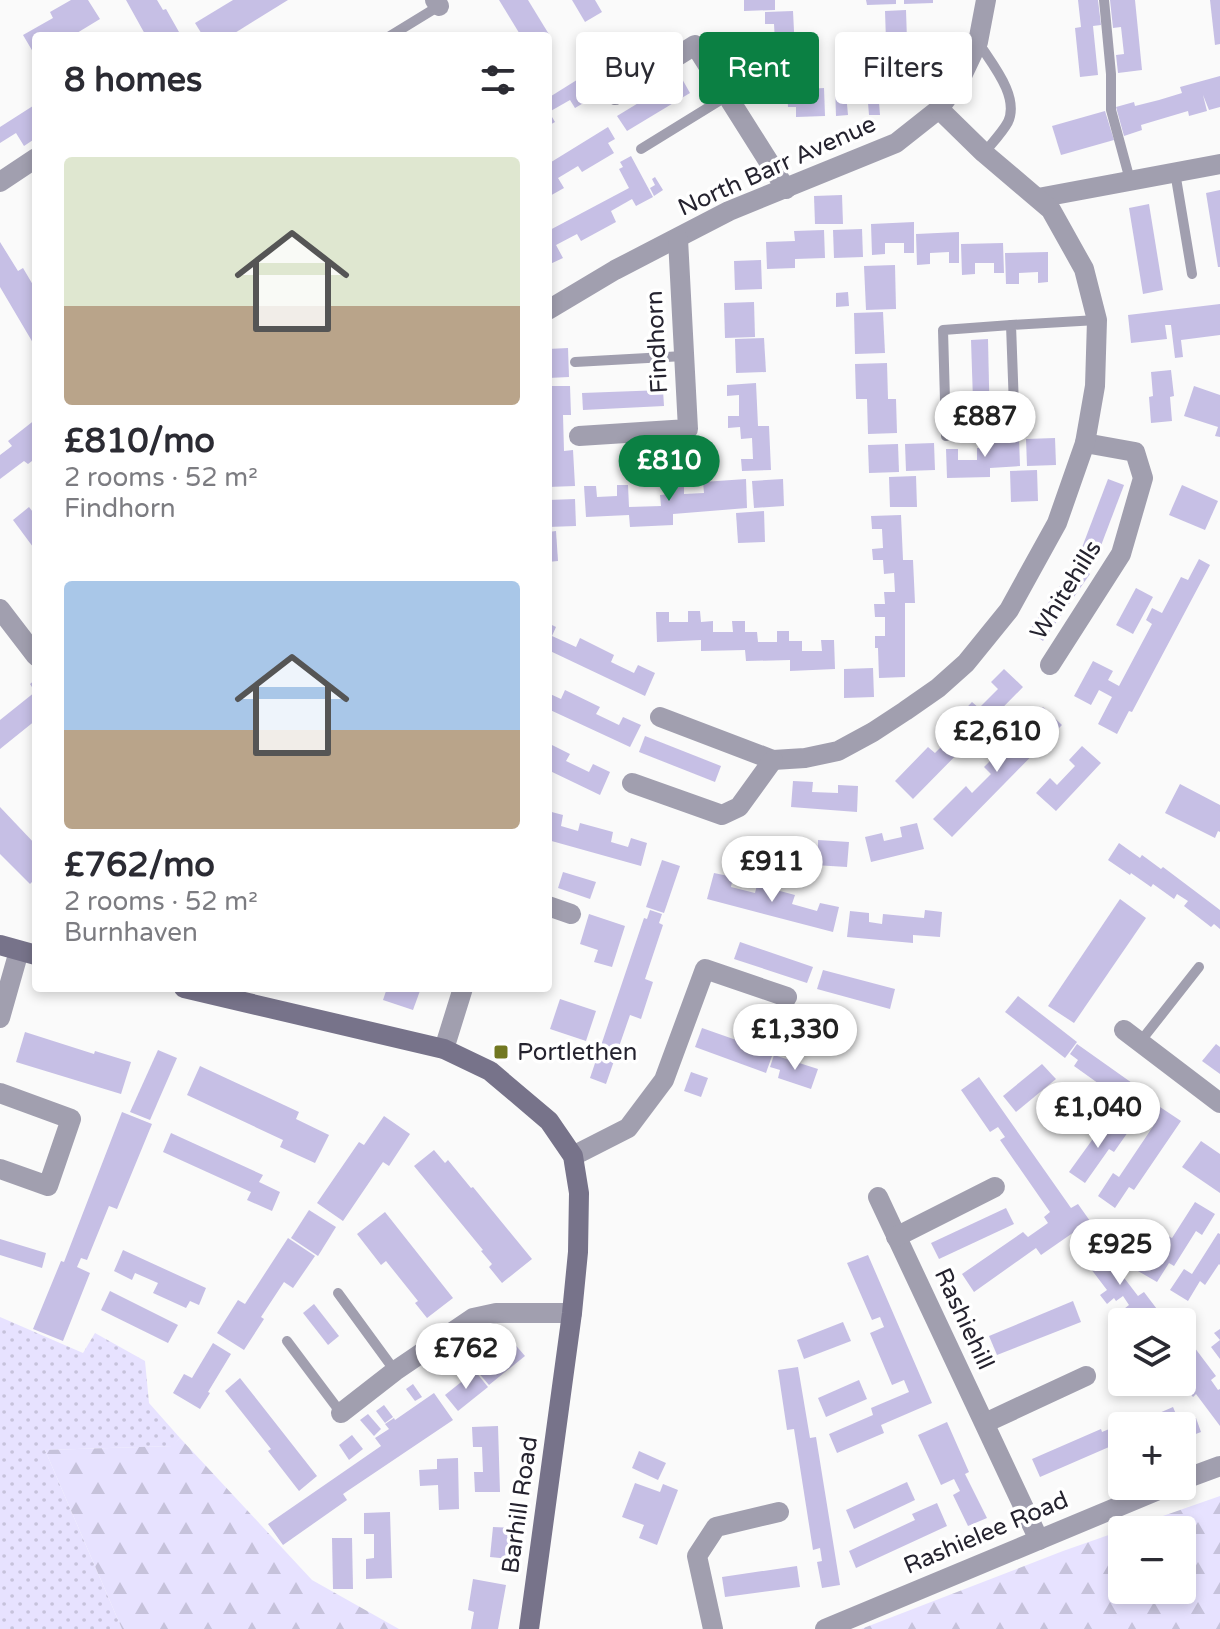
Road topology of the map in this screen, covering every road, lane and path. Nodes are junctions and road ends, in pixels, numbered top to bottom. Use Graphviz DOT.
graph roads {
  1 [pos="986,0"];
  2 [pos="1104,0"];
  3 [pos="437,3"];
  4 [pos="396,32"];
  5 [pos="978,42"];
  6 [pos="699,51"];
  7 [pos="683,52"];
  8 [pos="714,104"];
  9 [pos="732,104"];
  10 [pos="939,109"];
  11 [pos="641,149"];
  12 [pos="984,153"];
  13 [pos="32,164"];
  14 [pos="1220,164"];
  15 [pos="1175,172"];
  16 [pos="1130,180"];
  17 [pos="0,182"];
  18 [pos="786,189"];
  19 [pos="1038,198"];
  20 [pos="678,239"];
  21 [pos="1192,274"];
  22 [pos="552,308"];
  23 [pos="1097,320"];
  24 [pos="1011,325"];
  25 [pos="684,356"];
  26 [pos="575,362"];
  27 [pos="1015,434"];
  28 [pos="579,436"];
  29 [pos="946,436"];
  30 [pos="1085,443"];
  31 [pos="0,609"];
  32 [pos="32,651"];
  33 [pos="1050,665"];
  34 [pos="660,717"];
  35 [pos="773,760"];
  36 [pos="632,783"];
  37 [pos="552,907"];
  38 [pos="571,914"];
  39 [pos="18,950"];
  40 [pos="1199,967"];
  41 [pos="213,992"];
  42 [pos="462,992"];
  43 [pos="787,997"];
  44 [pos="0,1018"];
  45 [pos="1132,1036"];
  46 [pos="444,1049"];
  47 [pos="0,1093"];
  48 [pos="1220,1103"];
  49 [pos="573,1156"];
  50 [pos="0,1169"];
  51 [pos="995,1187"];
  52 [pos="878,1197"];
  53 [pos="896,1237"];
  54 [pos="338,1293"];
  55 [pos="572,1313"];
  56 [pos="287,1341"];
  57 [pos="395,1371"];
  58 [pos="1086,1376"];
  59 [pos="341,1413"];
  60 [pos="985,1423"];
  61 [pos="1220,1466"];
  62 [pos="1196,1475"];
  63 [pos="1135,1500"];
  64 [pos="779,1512"];
  65 [pos="1039,1540"];
  66 [pos="529,1629"];
  67 [pos="713,1629"];
  68 [pos="825,1629"];
  1 -- 5 [label="street, North Barr Avenue"];
  2 -- 16 [label="lane"];
  3 -- 4 [label="lane"];
  5 -- 10 [label="street, North Barr Avenue"];
  5 -- 12 [label="lane"];
  6 -- 7 [label="street"];
  8 -- 11 [label="lane"];
  9 -- 18 [label="street"];
  10 -- 12 [label="street"];
  10 -- 18 [label="street, North Barr Avenue"];
  12 -- 19 [label="street"];
  13 -- 17 [label="street"];
  14 -- 15 [label="street"];
  15 -- 16 [label="street"];
  15 -- 21 [label="lane"];
  16 -- 19 [label="street"];
  18 -- 20 [label="street, North Barr Avenue"];
  19 -- 23 [label="street"];
  20 -- 22 [label="street, North Barr Avenue"];
  20 -- 25 [label="street, Findhorn"];
  23 -- 24 [label="lane"];
  23 -- 30 [label="street"];
  24 -- 27 [label="lane"];
  24 -- 29 [label="lane"];
  25 -- 26 [label="lane"];
  25 -- 28 [label="street, Findhorn"];
  30 -- 33 [label="street, Whitehills"];
  30 -- 35 [label="street"];
  31 -- 32 [label="street"];
  34 -- 35 [label="street"];
  35 -- 36 [label="street"];
  37 -- 38 [label="street"];
  39 -- 44 [label="street"];
  40 -- 45 [label="lane"];
  41 -- 46 [label="street, Barhill Road"];
  42 -- 46 [label="street"];
  43 -- 49 [label="street"];
  45 -- 48 [label="street"];
  46 -- 49 [label="street, Barhill Road"];
  47 -- 50 [label="street"];
  49 -- 55 [label="street, Barhill Road"];
  51 -- 53 [label="street"];
  52 -- 53 [label="street, Rashiehill"];
  53 -- 60 [label="street, Rashiehill"];
  54 -- 57 [label="lane"];
  55 -- 57 [label="street"];
  55 -- 66 [label="street, Barhill Road"];
  56 -- 59 [label="lane"];
  57 -- 59 [label="street"];
  58 -- 60 [label="street"];
  60 -- 65 [label="street, Rashiehill"];
  61 -- 62 [label="street"];
  63 -- 65 [label="street, Rashielee Road"];
  64 -- 67 [label="street"];
  65 -- 68 [label="street, Rashielee Road"];
}
